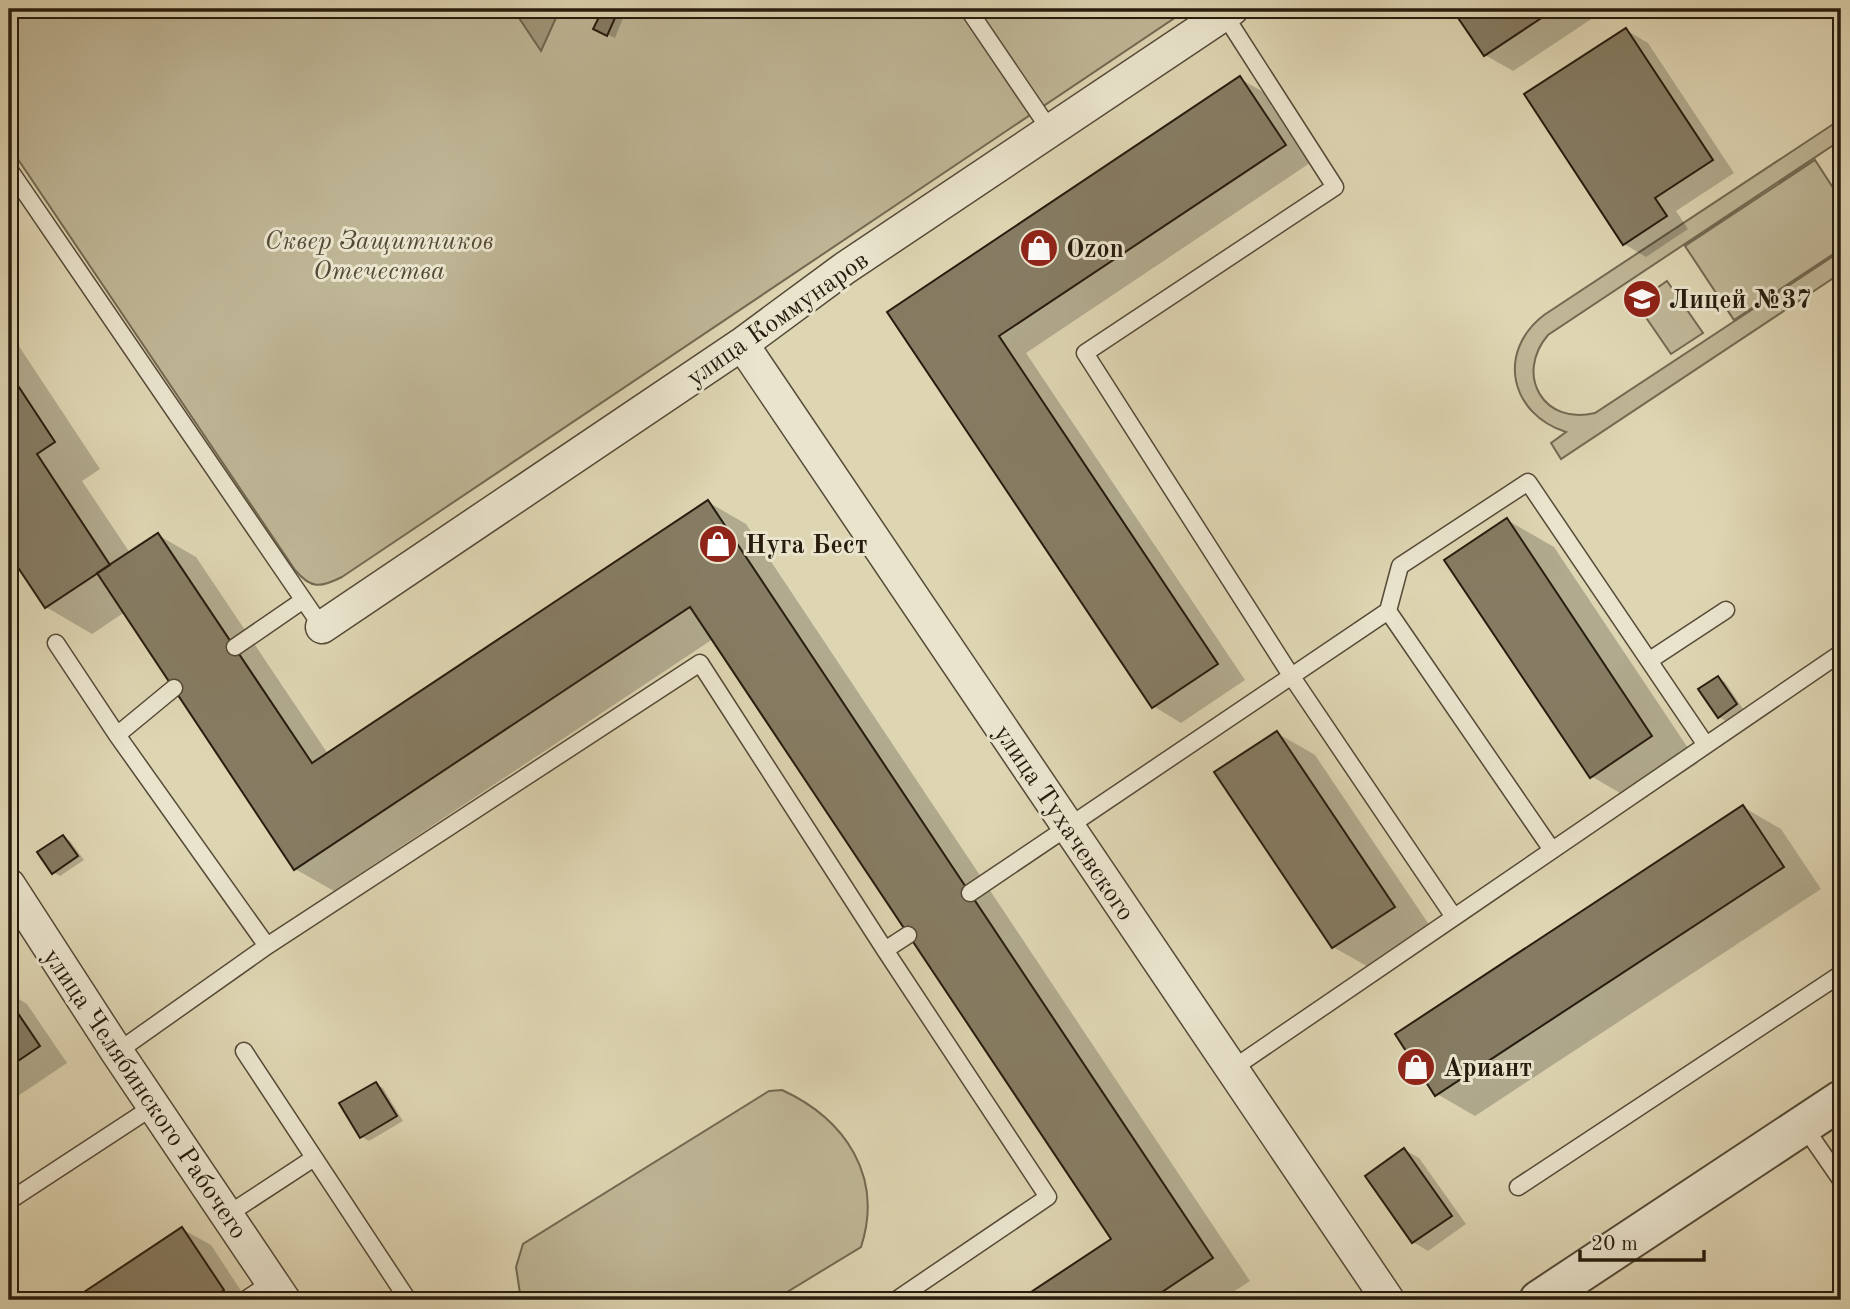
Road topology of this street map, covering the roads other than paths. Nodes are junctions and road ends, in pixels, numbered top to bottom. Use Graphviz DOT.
graph roads {
  1 [pos="968,9"];
  2 [pos="1228,11"];
  3 [pos="1050,130"];
  4 [pos="9,169"];
  5 [pos="742,344"];
  6 [pos="303,601"];
  7 [pos="1726,610"];
  8 [pos="1388,611"];
  9 [pos="322,627"];
  10 [pos="55,643"];
  11 [pos="235,647"];
  12 [pos="1841,653"];
  13 [pos="1650,660"];
  14 [pos="1292,677"];
  15 [pos="174,688"];
  16 [pos="117,735"];
  17 [pos="1706,745"];
  18 [pos="1069,827"];
  19 [pos="1552,850"];
  20 [pos="9,885"];
  21 [pos="970,893"];
  22 [pos="1454,917"];
  23 [pos="908,935"];
  24 [pos="267,947"];
  25 [pos="885,950"];
  26 [pos="1841,974"];
  27 [pos="244,1051"];
  28 [pos="117,1052"];
  29 [pos="1232,1069"];
  30 [pos="1841,1100"];
  31 [pos="154,1106"];
  32 [pos="1803,1125"];
  33 [pos="314,1158"];
  34 [pos="1841,1180"];
  35 [pos="1518,1187"];
  36 [pos="9,1201"];
  37 [pos="227,1215"];
  38 [pos="278,1291"];
  39 [pos="245,1300"];
  40 [pos="408,1300"];
  41 [pos="897,1300"];
  42 [pos="1388,1300"];
  43 [pos="1539,1300"];
  1 -- 3 [label="lane"];
  2 -- 3 [label="street, улица Коммунаров"];
  2 -- 14 [label="lane"];
  3 -- 5 [label="street, улица Коммунаров"];
  4 -- 6 [label="lane"];
  5 -- 9 [label="street, улица Коммунаров"];
  5 -- 18 [label="street, улица Тухачевского"];
  6 -- 9 [label="lane"];
  6 -- 11 [label="lane"];
  7 -- 13 [label="lane"];
  8 -- 13 [label="lane"];
  8 -- 14 [label="lane"];
  8 -- 19 [label="lane"];
  10 -- 16 [label="lane"];
  12 -- 17 [label="lane"];
  13 -- 17 [label="lane"];
  14 -- 18 [label="lane"];
  14 -- 22 [label="lane"];
  15 -- 16 [label="lane"];
  16 -- 24 [label="lane"];
  17 -- 19 [label="lane"];
  18 -- 21 [label="lane"];
  18 -- 29 [label="street, улица Тухачевского"];
  19 -- 22 [label="lane"];
  20 -- 28 [label="street, улица Челябинского Рабочего"];
  22 -- 29 [label="lane"];
  23 -- 25 [label="lane"];
  24 -- 25 [label="lane"];
  24 -- 28 [label="lane"];
  25 -- 41 [label="lane"];
  26 -- 35 [label="lane"];
  27 -- 33 [label="lane"];
  28 -- 31 [label="street, улица Челябинского Рабочего"];
  29 -- 42 [label="street, улица Тухачевского"];
  30 -- 32 [label="street"];
  31 -- 36 [label="lane"];
  31 -- 37 [label="street, улица Челябинского Рабочего"];
  32 -- 34 [label="lane"];
  32 -- 43 [label="street"];
  33 -- 37 [label="lane"];
  33 -- 40 [label="lane"];
  37 -- 38 [label="street, улица Челябинского Рабочего"];
  38 -- 39 [label="lane"];
}
